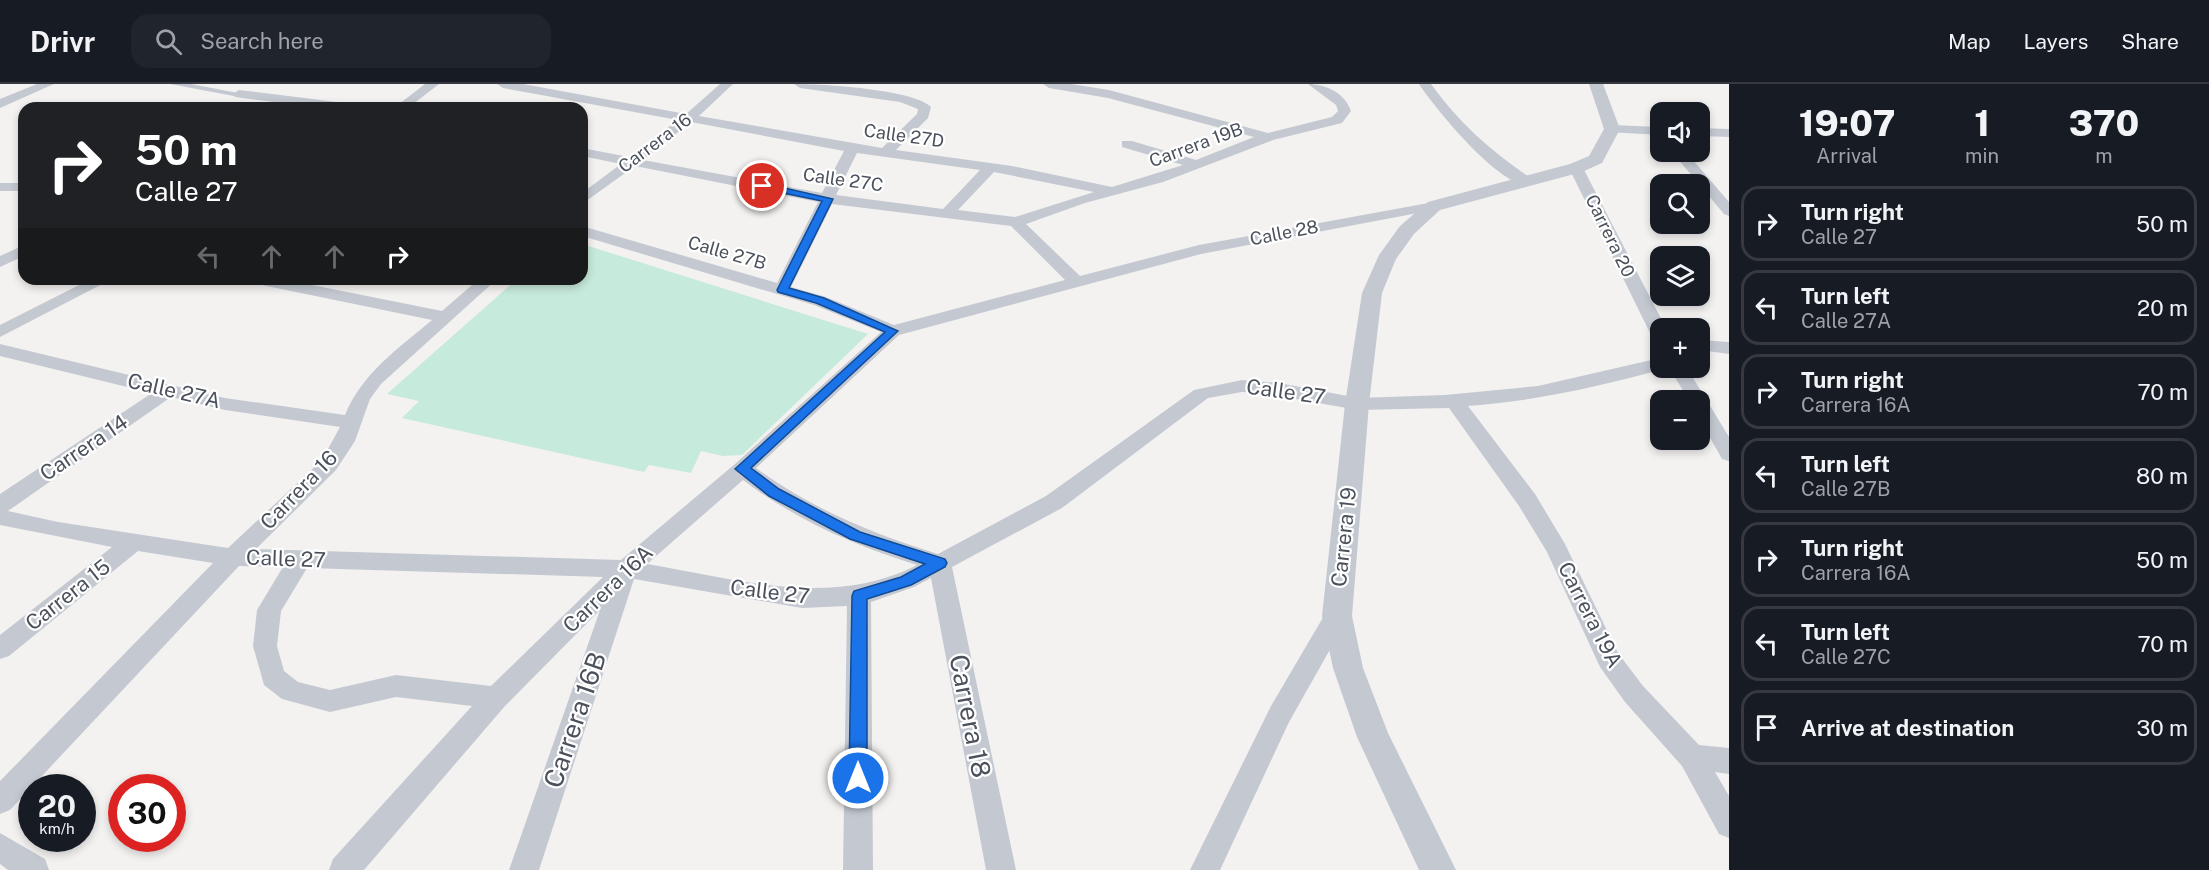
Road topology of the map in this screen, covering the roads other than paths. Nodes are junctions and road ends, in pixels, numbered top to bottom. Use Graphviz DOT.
graph roads {
  1 [pos="48,84"];
  2 [pos="174,84"];
  3 [pos="433,84"];
  4 [pos="503,84"];
  5 [pos="573,84"];
  6 [pos="727,84"];
  7 [pos="800,84"];
  8 [pos="1049,84"];
  9 [pos="1314,84"];
  10 [pos="1425,84"];
  11 [pos="1596,84"];
  12 [pos="238,94"];
  13 [pos="558,94"];
  14 [pos="2,102"];
  15 [pos="304,102"];
  16 [pos="408,102"];
  17 [pos="545,102"];
  18 [pos="18,105"];
  19 [pos="690,117"];
  20 [pos="1612,129"];
  21 [pos="1650,131"];
  22 [pos="1710,133"];
  23 [pos="1729,134"];
  24 [pos="1268,137"];
  25 [pos="1127,144"];
  26 [pos="852,148"];
  27 [pos="588,153"];
  28 [pos="885,153"];
  29 [pos="631,161"];
  30 [pos="1688,162"];
  31 [pos="1196,164"];
  32 [pos="1576,168"];
  33 [pos="989,169"];
  34 [pos="1527,182"];
  35 [pos="0,187"];
  36 [pos="18,187"];
  37 [pos="1113,191"];
  38 [pos="588,195"];
  39 [pos="828,199"];
  40 [pos="1434,206"];
  41 [pos="1729,210"];
  42 [pos="947,213"];
  43 [pos="1016,222"];
  44 [pos="588,233"];
  45 [pos="18,253"];
  46 [pos="0,262"];
  47 [pos="1077,283"];
  48 [pos="92,285"];
  49 [pos="293,285"];
  50 [pos="482,285"];
  51 [pos="782,290"];
  52 [pos="446,317"];
  53 [pos="1651,318"];
  54 [pos="893,331"];
  55 [pos="0,332"];
  56 [pos="1710,346"];
  57 [pos="1729,348"];
  58 [pos="0,350"];
  59 [pos="1650,367"];
  60 [pos="169,390"];
  61 [pos="1455,402"];
  62 [pos="1357,404"];
  63 [pos="1710,421"];
  64 [pos="351,422"];
  65 [pos="1729,454"];
  66 [pos="742,469"];
  67 [pos="0,505"];
  68 [pos="0,517"];
  69 [pos="136,540"];
  70 [pos="233,556"];
  71 [pos="300,560"];
  72 [pos="939,563"];
  73 [pos="626,569"];
  74 [pos="859,596"];
  75 [pos="1337,616"];
  76 [pos="0,649"];
  77 [pos="496,698"];
  78 [pos="1692,757"];
  79 [pos="1729,761"];
  80 [pos="0,801"];
  81 [pos="1729,824"];
  82 [pos="0,847"];
  83 [pos="34,870"];
  84 [pos="344,870"];
  85 [pos="524,870"];
  86 [pos="858,870"];
  87 [pos="1001,870"];
  88 [pos="1205,870"];
  89 [pos="1438,870"];
  1 -- 14 [label="street"];
  2 -- 12 [label="street"];
  3 -- 16 [label="street"];
  4 -- 13 [label="street, Calle 27D"];
  5 -- 13 [label="street"];
  6 -- 19 [label="street, Carrera 16"];
  7 -- 28 [label="street"];
  8 -- 24 [label="street"];
  9 -- 24 [label="street, Carrera 19B"];
  10 -- 34 [label="street"];
  11 -- 20 [label="street"];
  12 -- 15 [label="street"];
  13 -- 17 [label="street"];
  13 -- 19 [label="street, Calle 27D"];
  14 -- 18 [label="street"];
  19 -- 26 [label="street, Calle 27D"];
  19 -- 29 [label="street, Carrera 16"];
  20 -- 21 [label="street"];
  20 -- 32 [label="street, Calle 28"];
  22 -- 23 [label="street"];
  24 -- 31 [label="street, Carrera 19B"];
  25 -- 31 [label="street"];
  26 -- 28 [label="street, Calle 27D"];
  26 -- 39 [label="street"];
  27 -- 29 [label="street"];
  28 -- 33 [label="street, Calle 27D"];
  29 -- 38 [label="street, Carrera 16"];
  29 -- 39 [label="street, Calle 27C"];
  30 -- 41 [label="street"];
  31 -- 37 [label="street, Carrera 19B"];
  32 -- 34 [label="street, Calle 28"];
  32 -- 53 [label="street, Carrera 20"];
  33 -- 37 [label="street, Calle 27D"];
  33 -- 42 [label="street"];
  34 -- 40 [label="street, Calle 28"];
  35 -- 36 [label="street"];
  37 -- 43 [label="street, Carrera 19B"];
  39 -- 42 [label="street, Calle 27C"];
  39 -- 51 [label="street"];
  40 -- 47 [label="street, Calle 28"];
  40 -- 62 [label="street, Carrera 19"];
  42 -- 43 [label="street, Calle 27C"];
  43 -- 47 [label="street"];
  44 -- 51 [label="street, Calle 27B"];
  45 -- 46 [label="street"];
  47 -- 54 [label="street, Calle 28"];
  48 -- 55 [label="street"];
  49 -- 52 [label="street"];
  50 -- 52 [label="street, Carrera 16"];
  51 -- 54 [label="street, Calle 27B"];
  52 -- 64 [label="street, Carrera 16"];
  54 -- 66 [label="street, Carrera 16A"];
  56 -- 57 [label="street"];
  58 -- 60 [label="street, Calle 27A"];
  59 -- 61 [label="street, Calle 27"];
  60 -- 64 [label="street, Calle 27A"];
  60 -- 67 [label="street, Carrera 14"];
  61 -- 62 [label="street, Calle 27"];
  61 -- 78 [label="street, Carrera 19A"];
  62 -- 72 [label="street, Calle 27"];
  62 -- 75 [label="street, Carrera 19"];
  63 -- 65 [label="street"];
  64 -- 70 [label="street, Carrera 16"];
  66 -- 72 [label="street"];
  66 -- 73 [label="street, Carrera 16A"];
  68 -- 69 [label="street, Calle 27"];
  69 -- 70 [label="street, Calle 27"];
  69 -- 76 [label="street, Carrera 15"];
  70 -- 71 [label="street, Calle 27"];
  70 -- 80 [label="street, Carrera 16"];
  71 -- 73 [label="street, Calle 27"];
  71 -- 77 [label="street"];
  72 -- 74 [label="street, Calle 27"];
  72 -- 87 [label="street, Carrera 18"];
  73 -- 74 [label="street, Calle 27"];
  73 -- 77 [label="street, Carrera 16A"];
  73 -- 85 [label="street, Carrera 16B"];
  74 -- 86 [label="street"];
  75 -- 88 [label="street"];
  75 -- 89 [label="street, Carrera 19"];
  77 -- 84 [label="street, Carrera 16A"];
  78 -- 79 [label="street"];
  78 -- 81 [label="street, Carrera 19A"];
  82 -- 83 [label="street"];
}
